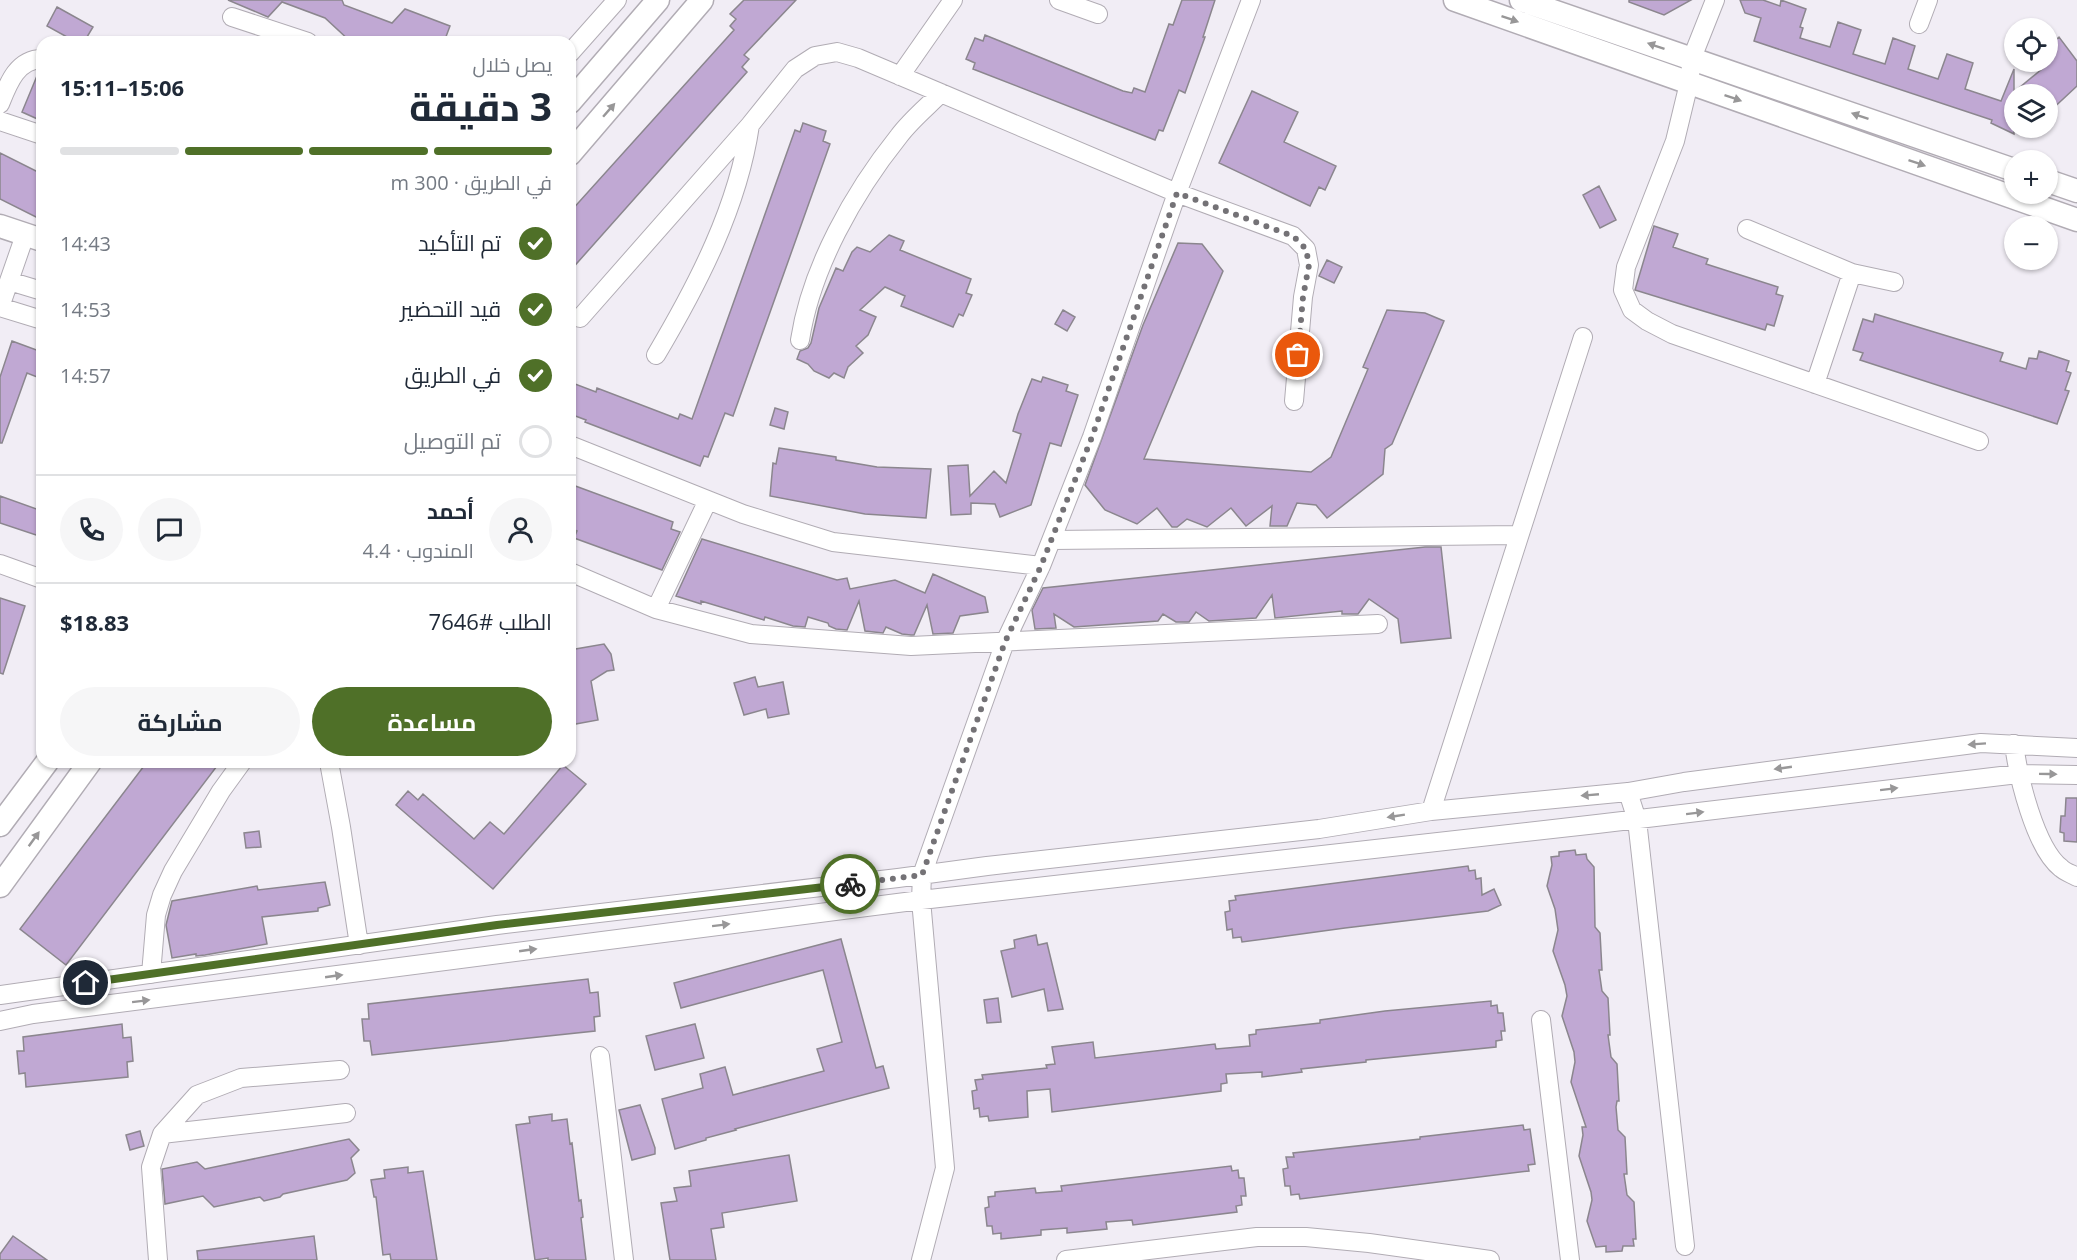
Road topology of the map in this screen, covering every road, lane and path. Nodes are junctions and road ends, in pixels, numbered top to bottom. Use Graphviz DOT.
graph roads {
  1 [pos="616,0"];
  2 [pos="658,0"];
  3 [pos="702,0"];
  4 [pos="953,0"];
  5 [pos="1059,0"];
  6 [pos="1251,0"];
  7 [pos="1455,0"];
  8 [pos="1521,0"];
  9 [pos="1715,0"];
  10 [pos="1928,0"];
  11 [pos="1098,14"];
  12 [pos="232,17"];
  13 [pos="1919,24"];
  14 [pos="267,36"];
  15 [pos="576,46"];
  16 [pos="1692,58"];
  17 [pos="36,60"];
  18 [pos="900,76"];
  19 [pos="1689,83"];
  20 [pos="941,93"];
  21 [pos="576,95"];
  22 [pos="0,104"];
  23 [pos="0,121"];
  24 [pos="750,125"];
  25 [pos="36,133"];
  26 [pos="576,147"];
  27 [pos="2004,167"];
  28 [pos="2058,184"];
  29 [pos="2077,191"];
  30 [pos="1177,193"];
  31 [pos="2077,220"];
  32 [pos="0,226"];
  33 [pos="1747,229"];
  34 [pos="33,238"];
  35 [pos="1851,273"];
  36 [pos="9,281"];
  37 [pos="1894,282"];
  38 [pos="36,289"];
  39 [pos="0,307"];
  40 [pos="36,318"];
  41 [pos="580,318"];
  42 [pos="1583,337"];
  43 [pos="800,340"];
  44 [pos="656,355"];
  45 [pos="1815,384"];
  46 [pos="1294,401"];
  47 [pos="1978,441"];
  48 [pos="576,447"];
  49 [pos="708,500"];
  50 [pos="1519,535"];
  51 [pos="1052,540"];
  52 [pos="0,564"];
  53 [pos="1041,566"];
  54 [pos="576,575"];
  55 [pos="36,577"];
  56 [pos="656,609"];
  57 [pos="1378,624"];
  58 [pos="1005,642"];
  59 [pos="2014,744"];
  60 [pos="2077,748"];
  61 [pos="43,768"];
  62 [pos="86,768"];
  63 [pos="238,768"];
  64 [pos="330,768"];
  65 [pos="2018,774"];
  66 [pos="2077,775"];
  67 [pos="1629,792"];
  68 [pos="1431,811"];
  69 [pos="1637,820"];
  70 [pos="0,825"];
  71 [pos="922,875"];
  72 [pos="2077,877"];
  73 [pos="0,886"];
  74 [pos="921,900"];
  75 [pos="359,945"];
  76 [pos="151,974"];
  77 [pos="0,995"];
  78 [pos="1540,1020"];
  79 [pos="0,1021"];
  80 [pos="600,1056"];
  81 [pos="340,1070"];
  82 [pos="346,1113"];
  83 [pos="162,1134"];
  84 [pos="1685,1246"];
  85 [pos="158,1260"];
  86 [pos="624,1260"];
  87 [pos="921,1260"];
  88 [pos="1066,1260"];
  89 [pos="1490,1260"];
  90 [pos="1570,1260"];
  1 -- 15 [label="street"];
  2 -- 21 [label="main road"];
  26 -- 3 [label="main road, one-way"];
  4 -- 18 [label="street"];
  5 -- 11 [label="street"];
  6 -- 30 [label="street"];
  7 -- 19 [label="main road, one-way"];
  16 -- 8 [label="main road, one-way"];
  9 -- 16 [label="street"];
  10 -- 13 [label="street"];
  12 -- 14 [label="street"];
  16 -- 19 [label="street"];
  27 -- 16 [label="main road, one-way"];
  17 -- 22 [label="street"];
  18 -- 20 [label="street"];
  18 -- 24 [label="street"];
  19 -- 31 [label="main road, one-way"];
  19 -- 45 [label="street"];
  20 -- 30 [label="street"];
  20 -- 43 [label="street"];
  23 -- 25 [label="street"];
  24 -- 41 [label="street"];
  24 -- 44 [label="street"];
  28 -- 29 [label="main road"];
  30 -- 46 [label="street"];
  30 -- 51 [label="street"];
  32 -- 34 [label="main road"];
  33 -- 35 [label="street"];
  34 -- 36 [label="street"];
  35 -- 37 [label="street"];
  35 -- 45 [label="street"];
  36 -- 38 [label="street"];
  36 -- 39 [label="street"];
  39 -- 40 [label="street"];
  42 -- 50 [label="street"];
  45 -- 47 [label="street"];
  48 -- 49 [label="street"];
  49 -- 53 [label="street"];
  49 -- 56 [label="street"];
  50 -- 51 [label="street"];
  50 -- 68 [label="street"];
  51 -- 53 [label="street"];
  52 -- 55 [label="street"];
  53 -- 58 [label="street"];
  54 -- 56 [label="street"];
  56 -- 58 [label="street"];
  57 -- 58 [label="street"];
  58 -- 71 [label="street"];
  59 -- 60 [label="street"];
  59 -- 65 [label="street"];
  59 -- 67 [label="street, one-way"];
  61 -- 70 [label="main road"];
  73 -- 62 [label="main road, one-way"];
  63 -- 76 [label="street"];
  64 -- 75 [label="street"];
  65 -- 66 [label="street, one-way"];
  69 -- 65 [label="street, one-way"];
  65 -- 72 [label="street"];
  67 -- 68 [label="street, one-way"];
  67 -- 69 [label="street"];
  68 -- 71 [label="street, one-way"];
  69 -- 74 [label="street"];
  69 -- 84 [label="street"];
  71 -- 74 [label="street"];
  71 -- 75 [label="street"];
  79 -- 74 [label="street, one-way"];
  74 -- 87 [label="street"];
  75 -- 76 [label="street"];
  76 -- 77 [label="street"];
  78 -- 90 [label="street"];
  80 -- 86 [label="street"];
  81 -- 83 [label="street"];
  82 -- 83 [label="street"];
  83 -- 85 [label="street"];
  88 -- 89 [label="street"];
}
